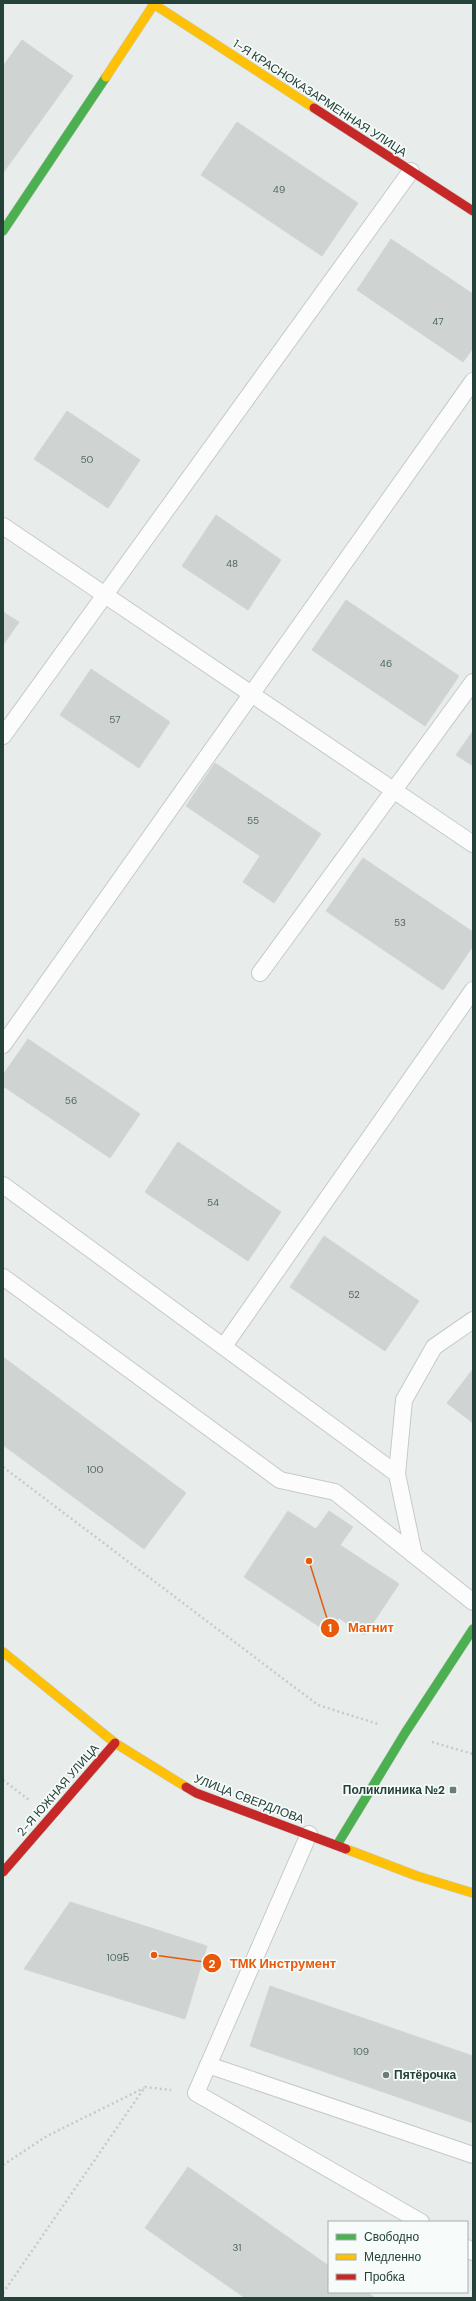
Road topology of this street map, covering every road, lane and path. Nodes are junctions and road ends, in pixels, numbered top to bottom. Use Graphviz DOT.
graph roads {
  1 [pos="153,4"];
  2 [pos="411,171"];
  3 [pos="473,211"];
  4 [pos="3,231"];
  5 [pos="473,381"];
  6 [pos="3,526"];
  7 [pos="473,682"];
  8 [pos="3,736"];
  9 [pos="395,791"];
  10 [pos="473,844"];
  11 [pos="260,973"];
  12 [pos="473,990"];
  13 [pos="3,1045"];
  14 [pos="3,1185"];
  15 [pos="3,1276"];
  16 [pos="473,1320"];
  17 [pos="224,1346"];
  18 [pos="3,1467"];
  19 [pos="397,1474"];
  20 [pos="414,1555"];
  21 [pos="473,1602"];
  22 [pos="473,1629"];
  23 [pos="3,1652"];
  24 [pos="406,1733"];
  25 [pos="115,1743"];
  26 [pos="473,1754"];
  27 [pos="3,1780"];
  28 [pos="50,1816"];
  29 [pos="309,1834"];
  30 [pos="337,1845"];
  31 [pos="3,1872"];
  32 [pos="473,1893"];
  33 [pos="208,2065"];
  34 [pos="145,2087"];
  35 [pos="196,2093"];
  36 [pos="473,2155"];
  37 [pos="3,2165"];
  38 [pos="419,2221"];
  39 [pos="3,2293"];
  1 -- 2 [label="street, 1-Я КРАСНОКАЗАРМЕННАЯ УЛИЦА"];
  1 -- 4 [label="street"];
  2 -- 3 [label="street, 1-Я КРАСНОКАЗАРМЕННАЯ УЛИЦА"];
  2 -- 8 [label="lane"];
  5 -- 13 [label="lane"];
  6 -- 9 [label="lane"];
  7 -- 9 [label="lane"];
  9 -- 10 [label="lane"];
  9 -- 11 [label="lane"];
  12 -- 17 [label="lane"];
  14 -- 17 [label="lane"];
  15 -- 20 [label="lane"];
  16 -- 19 [label="lane"];
  17 -- 19 [label="lane"];
  18 -- 24 [label="path"];
  19 -- 20 [label="lane"];
  20 -- 21 [label="lane"];
  22 -- 24 [label="street"];
  23 -- 25 [label="street, УЛИЦА СВЕРДЛОВА"];
  24 -- 26 [label="path"];
  24 -- 30 [label="street"];
  25 -- 28 [label="street, 2-Я ЮЖНАЯ УЛИЦА"];
  25 -- 29 [label="street, УЛИЦА СВЕРДЛОВА"];
  27 -- 28 [label="path"];
  28 -- 31 [label="street, 2-Я ЮЖНАЯ УЛИЦА"];
  29 -- 30 [label="street, УЛИЦА СВЕРДЛОВА"];
  29 -- 33 [label="lane"];
  30 -- 32 [label="street, УЛИЦА СВЕРДЛОВА"];
  33 -- 35 [label="lane"];
  33 -- 36 [label="lane"];
  34 -- 35 [label="path"];
  34 -- 37 [label="path"];
  34 -- 39 [label="path"];
  35 -- 38 [label="lane"];
}
